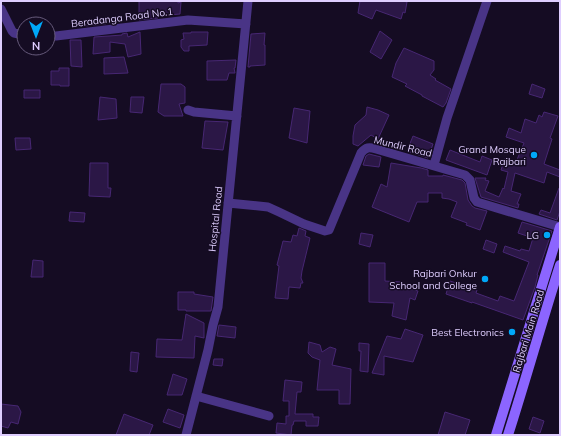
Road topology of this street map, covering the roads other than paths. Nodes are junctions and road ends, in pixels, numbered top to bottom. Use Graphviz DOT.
graph roads {
  1 [pos="248,1"];
  2 [pos="487,1"];
  3 [pos="1,9"];
  4 [pos="246,24"];
  5 [pos="16,33"];
  6 [pos="56,36"];
  7 [pos="188,110"];
  8 [pos="237,116"];
  9 [pos="434,165"];
  10 [pos="228,203"];
  11 [pos="560,227"];
  12 [pos="560,265"];
  13 [pos="539,296"];
  14 [pos="549,299"];
  15 [pos="196,396"];
  16 [pos="270,416"];
  17 [pos="499,434"];
  18 [pos="186,435"];
  19 [pos="508,435"];
  1 -- 4 [label="street, Hospital Road"];
  2 -- 9 [label="street"];
  3 -- 5 [label="street"];
  4 -- 6 [label="street, Beradanga Road No.1"];
  4 -- 8 [label="street, Hospital Road"];
  7 -- 8 [label="street"];
  8 -- 10 [label="street, Hospital Road"];
  9 -- 10 [label="street, Mundir Road"];
  9 -- 11 [label="street, Mundir Road"];
  10 -- 15 [label="street, Hospital Road"];
  11 -- 13 [label="street, Rajbari Main Road"];
  12 -- 14 [label="street, Rajbari Main Road"];
  13 -- 14 [label="street"];
  13 -- 17 [label="street, Rajbari Main Road"];
  14 -- 19 [label="street, Rajbari Main Road"];
  15 -- 16 [label="street"];
  15 -- 18 [label="street, Hospital Road"];
}
